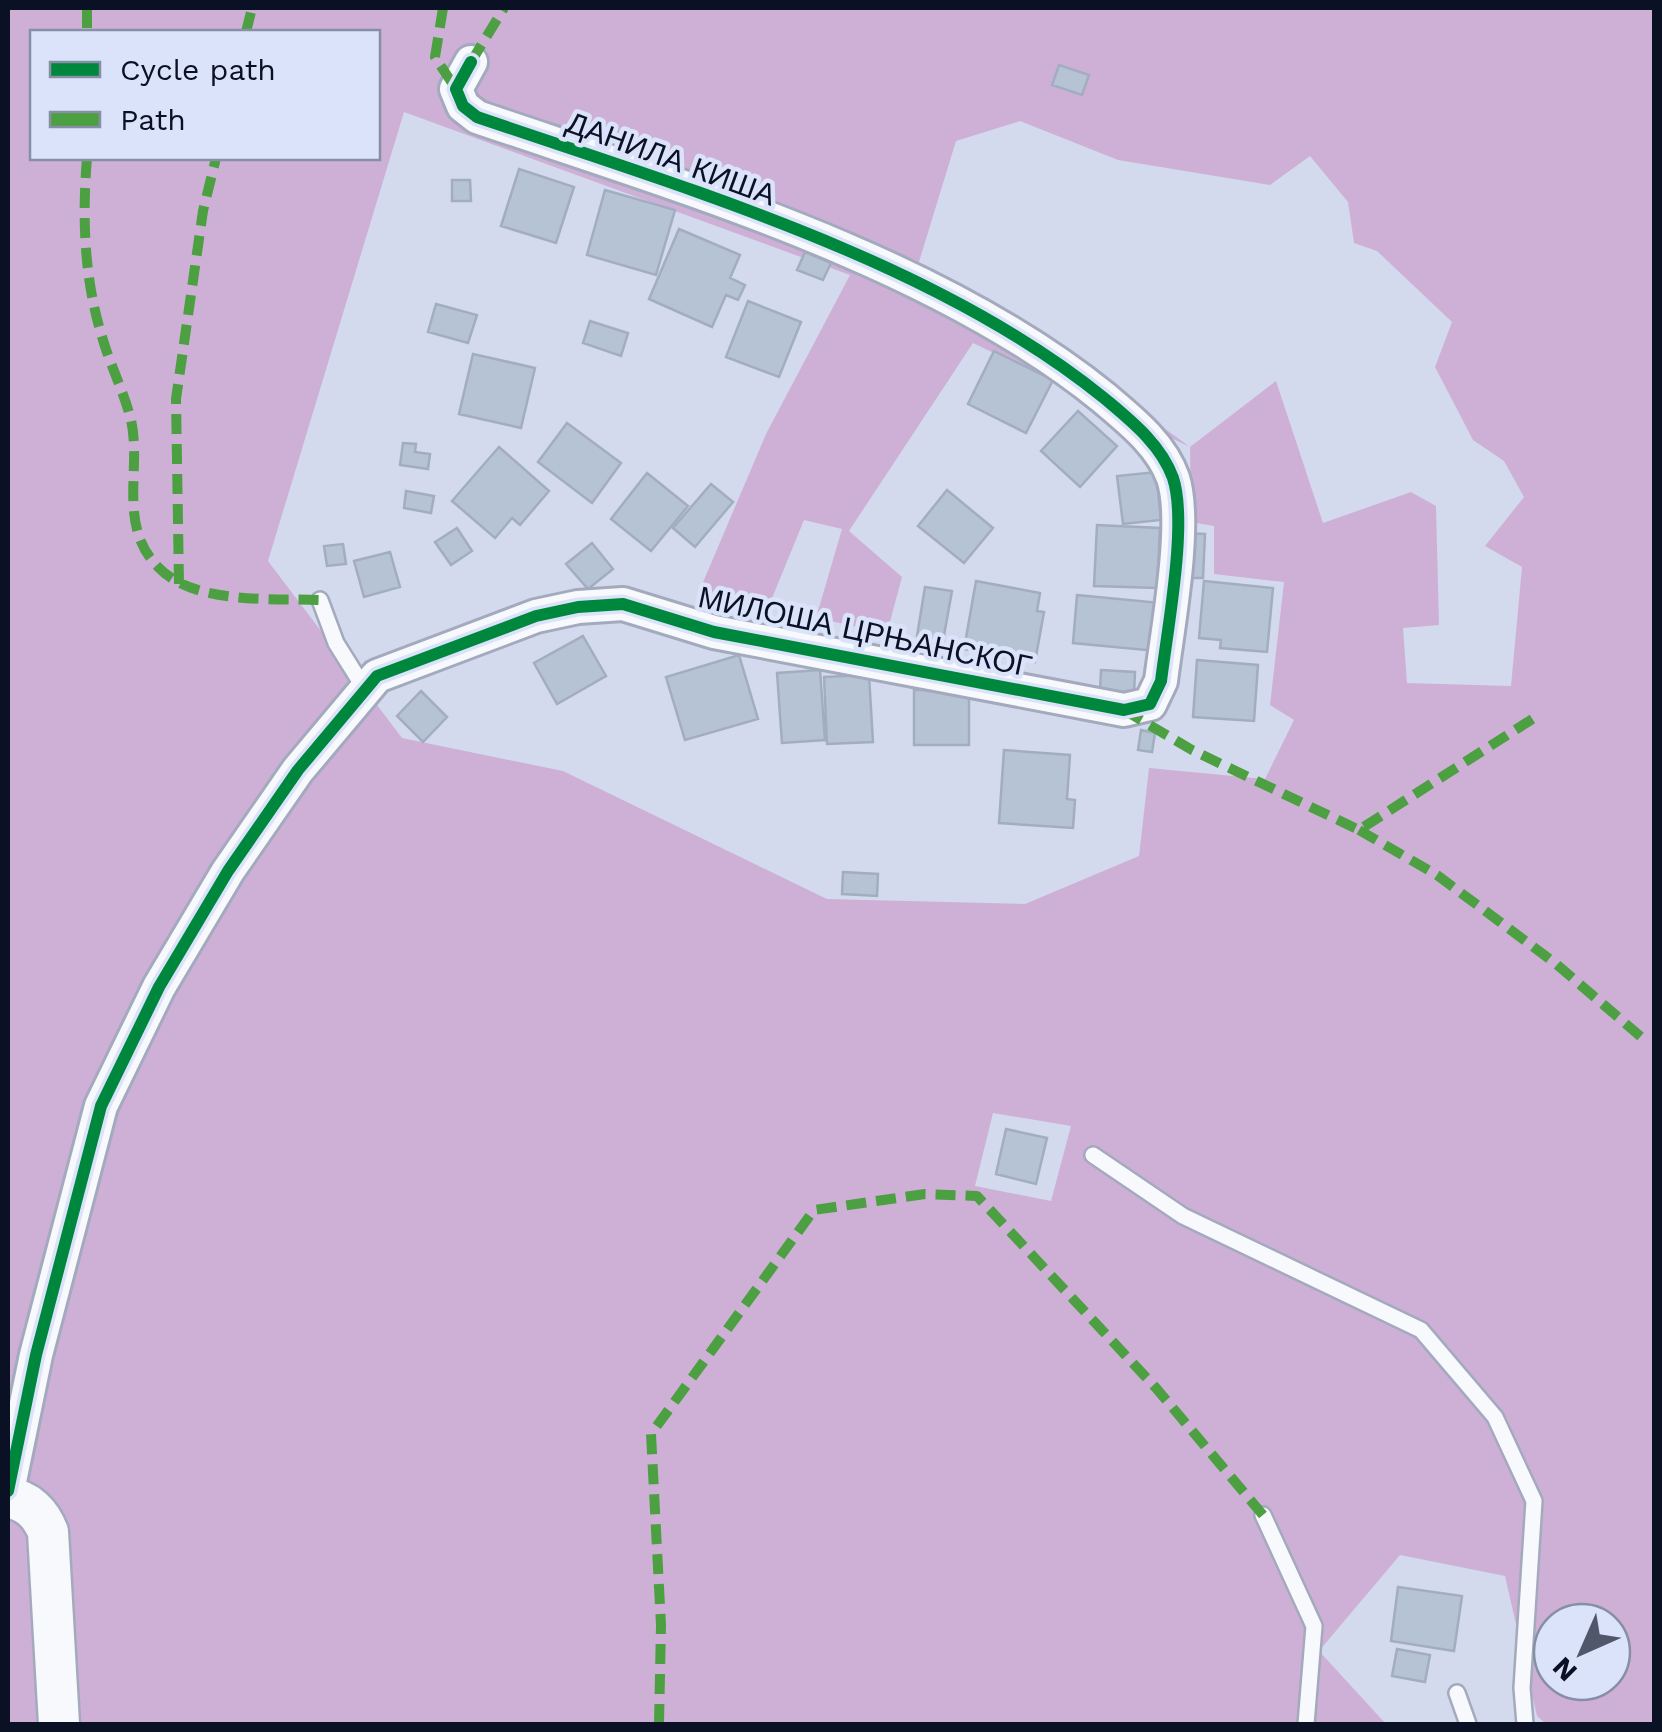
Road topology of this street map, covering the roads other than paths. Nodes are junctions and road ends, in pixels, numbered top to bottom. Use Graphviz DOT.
graph roads {
  1 [pos="471,62"];
  2 [pos="320,600"];
  3 [pos="366,692"];
  4 [pos="1124,710"];
  5 [pos="1093,1155"];
  6 [pos="8,1494"];
  7 [pos="1263,1516"];
  8 [pos="1457,1692"];
  9 [pos="60,1724"];
  10 [pos="1306,1724"];
  11 [pos="1468,1724"];
  12 [pos="1525,1724"];
  1 -- 4 [label="street, ДАНИЛА КИША"];
  2 -- 3 [label="lane"];
  3 -- 4 [label="street, МИЛОША ЦРЊАНСКОГ"];
  3 -- 6 [label="street, МИЛОША ЦРЊАНСКОГ"];
  5 -- 12 [label="lane"];
  6 -- 9 [label="street"];
  7 -- 10 [label="lane"];
  8 -- 11 [label="lane"];
}
